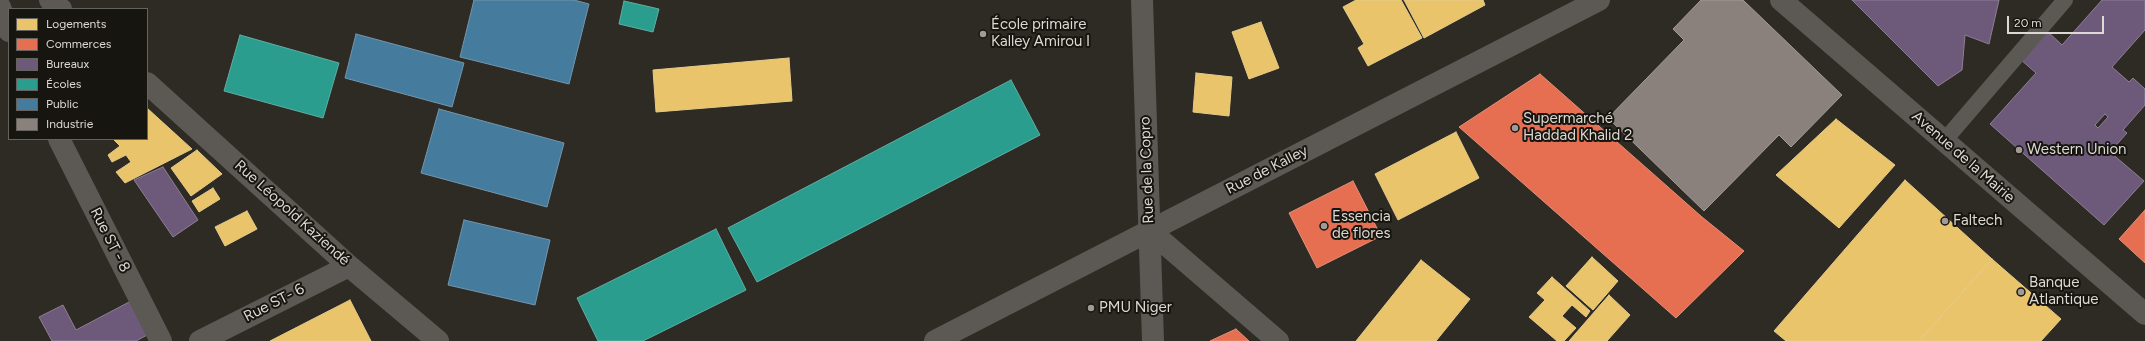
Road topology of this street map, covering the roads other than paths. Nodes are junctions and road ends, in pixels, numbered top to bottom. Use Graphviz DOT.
graph roads {
  1 [pos="50,0"];
  2 [pos="1142,0"];
  3 [pos="1599,0"];
  4 [pos="1781,0"];
  5 [pos="2065,0"];
  6 [pos="0,7"];
  7 [pos="60,8"];
  8 [pos="8,28"];
  9 [pos="148,85"];
  10 [pos="60,140"];
  11 [pos="1944,141"];
  12 [pos="1149,230"];
  13 [pos="349,266"];
  14 [pos="2145,314"];
  15 [pos="161,341"];
  16 [pos="200,341"];
  17 [pos="438,341"];
  18 [pos="935,341"];
  19 [pos="1153,341"];
  20 [pos="1278,341"];
  1 -- 7 [label="street"];
  2 -- 12 [label="street, Rue de la Copro"];
  3 -- 12 [label="street, Rue de Kalley"];
  4 -- 11 [label="street, Avenue de la Mairie"];
  5 -- 11 [label="lane"];
  6 -- 8 [label="street"];
  9 -- 13 [label="street, Rue Léopold Kaziendé"];
  10 -- 15 [label="street, Rue ST - 8"];
  11 -- 14 [label="street, Avenue de la Mairie"];
  12 -- 18 [label="street, Rue de Kalley"];
  12 -- 19 [label="street, Rue de la Copro"];
  12 -- 20 [label="street"];
  13 -- 16 [label="street, Rue ST- 6"];
  13 -- 17 [label="street, Rue Léopold Kaziendé"];
}
